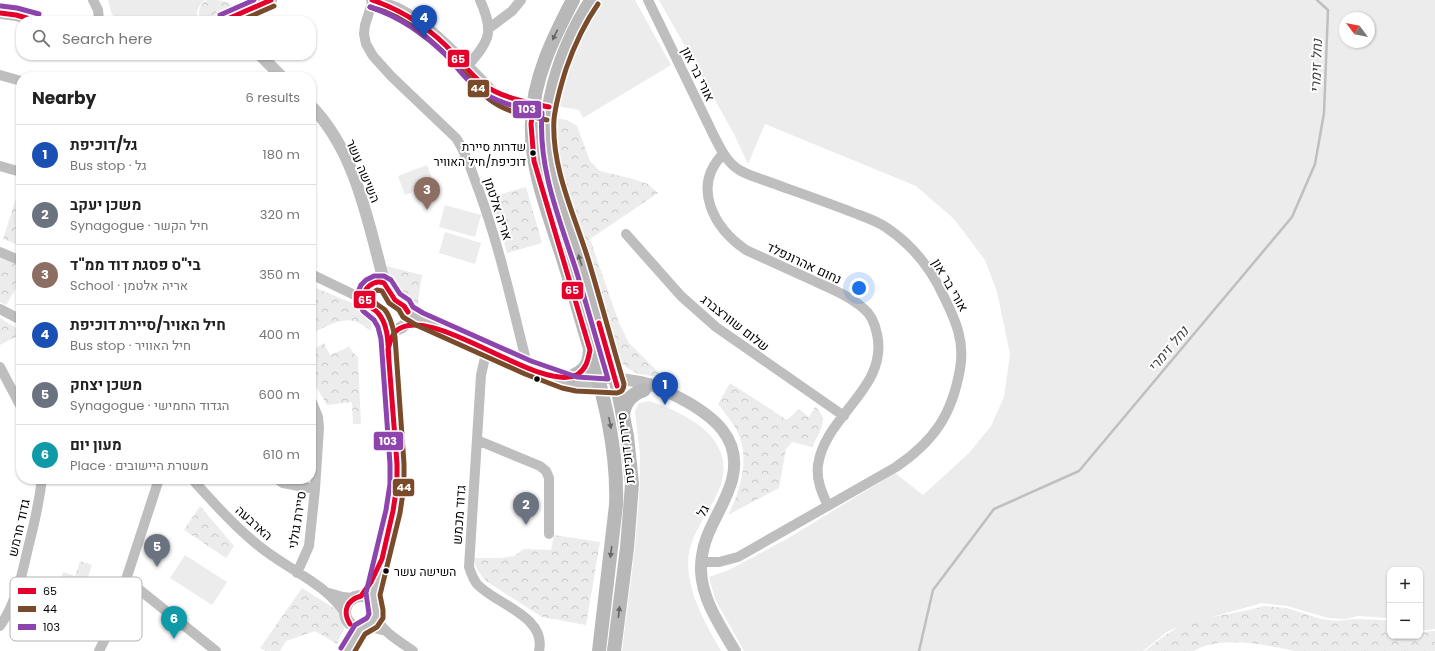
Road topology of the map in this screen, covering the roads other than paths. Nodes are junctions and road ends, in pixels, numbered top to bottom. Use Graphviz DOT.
graph roads {
  1 [pos="93,0"];
  2 [pos="271,0"];
  3 [pos="373,0"];
  4 [pos="480,0"];
  5 [pos="522,0"];
  6 [pos="573,0"];
  7 [pos="592,0"];
  8 [pos="644,0"];
  9 [pos="648,0"];
  10 [pos="653,12"];
  11 [pos="0,13"];
  12 [pos="20,16"];
  13 [pos="99,16"];
  14 [pos="237,16"];
  15 [pos="488,29"];
  16 [pos="265,60"];
  17 [pos="467,67"];
  18 [pos="277,72"];
  19 [pos="0,75"];
  20 [pos="16,80"];
  21 [pos="533,107"];
  22 [pos="549,110"];
  23 [pos="316,112"];
  24 [pos="723,154"];
  25 [pos="0,166"];
  26 [pos="16,171"];
  27 [pos="626,234"];
  28 [pos="0,252"];
  29 [pos="16,259"];
  30 [pos="316,276"];
  31 [pos="372,289"];
  32 [pos="0,309"];
  33 [pos="408,312"];
  34 [pos="16,317"];
  35 [pos="385,325"];
  36 [pos="402,327"];
  37 [pos="442,330"];
  38 [pos="388,348"];
  39 [pos="487,349"];
  40 [pos="590,350"];
  41 [pos="0,367"];
  42 [pos="528,368"];
  43 [pos="549,376"];
  44 [pos="571,377"];
  45 [pos="599,381"];
  46 [pos="615,382"];
  47 [pos="644,390"];
  48 [pos="16,398"];
  49 [pos="683,400"];
  50 [pos="316,412"];
  51 [pos="623,416"];
  52 [pos="844,416"];
  53 [pos="477,440"];
  54 [pos="316,474"];
  55 [pos="42,484"];
  56 [pos="157,484"];
  57 [pos="197,484"];
  58 [pos="289,484"];
  59 [pos="315,484"];
  60 [pos="315,489"];
  61 [pos="828,506"];
  62 [pos="549,534"];
  63 [pos="382,559"];
  64 [pos="701,562"];
  65 [pos="298,573"];
  66 [pos="21,577"];
  67 [pos="127,577"];
  68 [pos="326,591"];
  69 [pos="142,592"];
  70 [pos="357,597"];
  71 [pos="372,602"];
  72 [pos="10,608"];
  73 [pos="376,614"];
  74 [pos="356,623"];
  75 [pos="0,626"];
  76 [pos="388,632"];
  77 [pos="104,641"];
  78 [pos="99,651"];
  79 [pos="216,651"];
  80 [pos="345,651"];
  81 [pos="413,651"];
  82 [pos="539,651"];
  83 [pos="599,651"];
  84 [pos="614,651"];
  85 [pos="735,651"];
  1 -- 13 [label="street"];
  2 -- 14 [label="street"];
  3 -- 17 [label="street"];
  3 -- 42 [label="street, אריה אלטמן"];
  4 -- 15 [label="street"];
  5 -- 15 [label="street"];
  6 -- 21 [label="main road, סיירת דוכיפת, one-way"];
  7 -- 22 [label="main road, סיירת דוכיפת"];
  8 -- 10 [label="street, אורי בר און"];
  9 -- 10 [label="street, אורי בר און"];
  10 -- 24 [label="street, אורי בר און"];
  11 -- 12 [label="street"];
  15 -- 17 [label="street"];
  16 -- 18 [label="street"];
  17 -- 21 [label="street"];
  19 -- 20 [label="street"];
  21 -- 22 [label="street"];
  21 -- 40 [label="main road, סיירת דוכיפת"];
  46 -- 22 [label="main road, סיירת דוכיפת, one-way"];
  23 -- 31 [label="street, השישה עשר"];
  24 -- 52 [label="street, נחום אהרונפלד"];
  24 -- 61 [label="street, אורי בר און"];
  25 -- 26 [label="street"];
  27 -- 52 [label="street, שלום שוורצברג"];
  28 -- 29 [label="street"];
  30 -- 31 [label="street"];
  31 -- 33 [label="street"];
  31 -- 35 [label="street"];
  32 -- 34 [label="street"];
  33 -- 36 [label="street"];
  33 -- 37 [label="street"];
  35 -- 36 [label="street"];
  35 -- 38 [label="street"];
  36 -- 37 [label="street"];
  36 -- 38 [label="street"];
  37 -- 39 [label="street"];
  38 -- 63 [label="street"];
  39 -- 42 [label="street"];
  39 -- 53 [label="street, גדוד מכמש"];
  40 -- 44 [label="main road"];
  40 -- 45 [label="main road, סיירת דוכיפת"];
  41 -- 48 [label="street"];
  42 -- 43 [label="street"];
  43 -- 44 [label="street"];
  43 -- 45 [label="street"];
  44 -- 45 [label="street"];
  45 -- 46 [label="street, גל"];
  45 -- 83 [label="main road, סיירת דוכיפת, one-way"];
  46 -- 47 [label="street, גל"];
  46 -- 49 [label="street, גל"];
  46 -- 51 [label="main road, סיירת דוכיפת"];
  47 -- 49 [label="street, גל"];
  47 -- 51 [label="main road"];
  49 -- 64 [label="street, גל"];
  50 -- 54 [label="street, סיירת גולני"];
  84 -- 51 [label="main road, סיירת דוכיפת, one-way"];
  52 -- 61 [label="street, נחום אהרונפלד"];
  53 -- 62 [label="street"];
  53 -- 82 [label="street, גדוד מכמש"];
  55 -- 66 [label="street, גדוד חרמש"];
  56 -- 67 [label="street"];
  57 -- 65 [label="street, הארבעה"];
  58 -- 60 [label="street"];
  59 -- 60 [label="street, סיירת גולני"];
  60 -- 65 [label="street, סיירת גולני"];
  61 -- 64 [label="street, אורי בר און"];
  63 -- 70 [label="street"];
  63 -- 71 [label="street"];
  64 -- 85 [label="street, גל"];
  65 -- 68 [label="street, הארבעה"];
  68 -- 70 [label="street, הארבעה"];
  68 -- 74 [label="street, הארבעה"];
  69 -- 79 [label="street"];
  70 -- 71 [label="street"];
  70 -- 74 [label="street"];
  71 -- 73 [label="street"];
  72 -- 75 [label="street, גדוד חרמש"];
  73 -- 74 [label="street"];
  73 -- 76 [label="street"];
  74 -- 76 [label="street"];
  74 -- 80 [label="street"];
  76 -- 81 [label="street"];
  77 -- 78 [label="street"];
}
